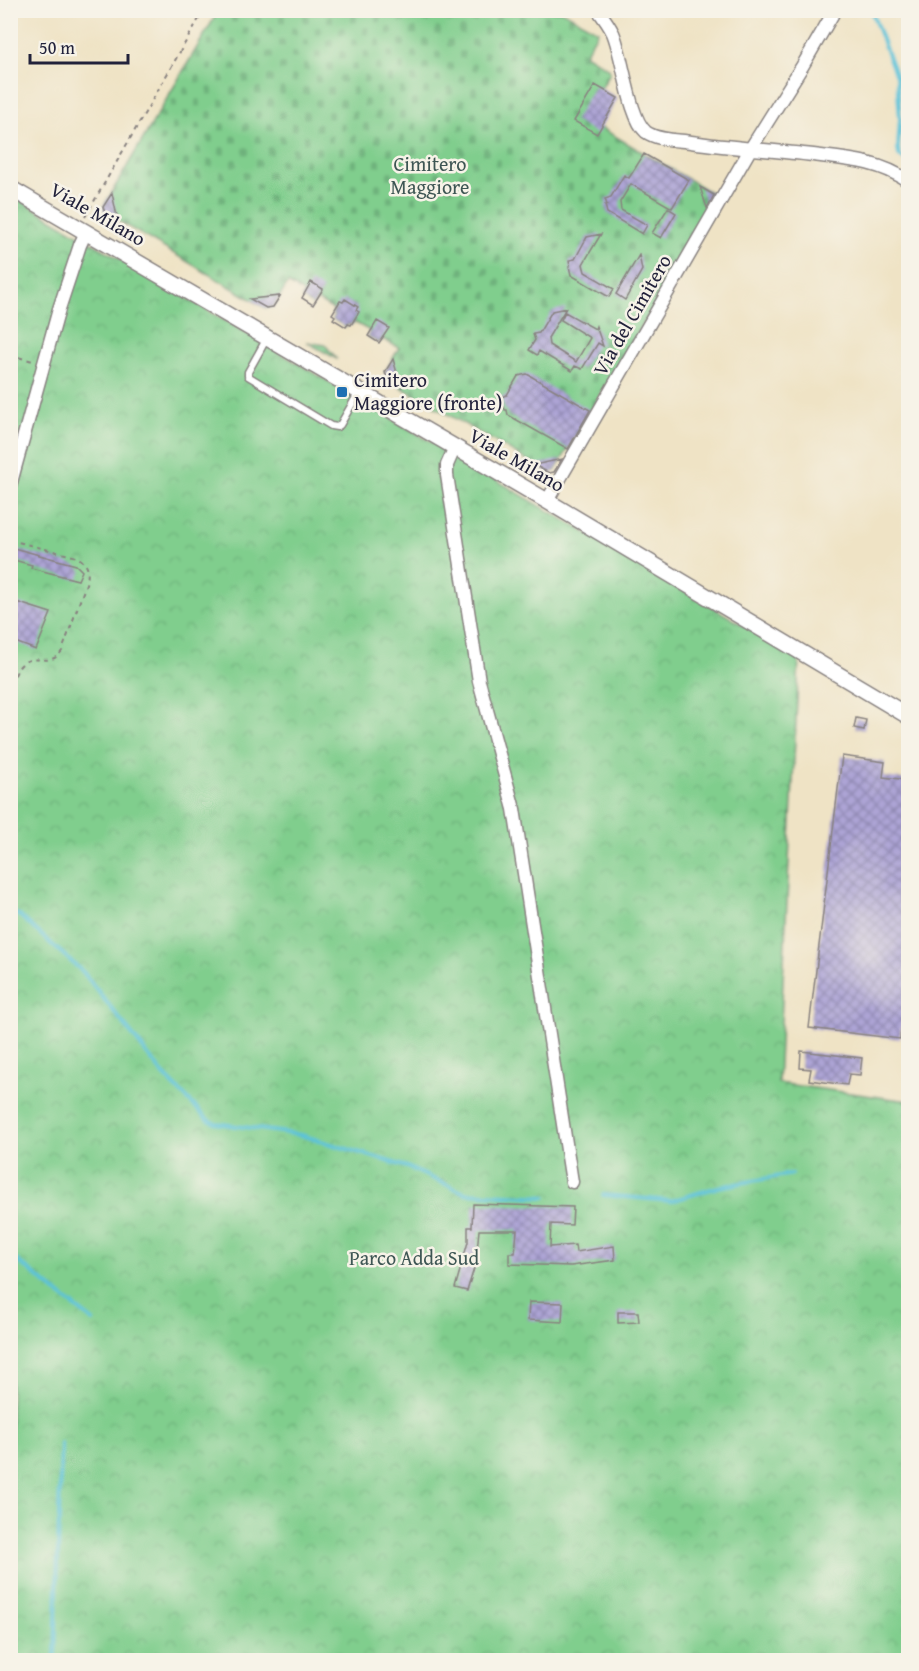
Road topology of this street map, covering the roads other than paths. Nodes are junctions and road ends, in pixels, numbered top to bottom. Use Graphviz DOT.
graph roads {
  1 [pos="598,10"];
  2 [pos="835,10"];
  3 [pos="751,148"];
  4 [pos="909,181"];
  5 [pos="10,188"];
  6 [pos="82,230"];
  7 [pos="267,338"];
  8 [pos="360,392"];
  9 [pos="455,447"];
  10 [pos="10,486"];
  11 [pos="548,501"];
  12 [pos="909,716"];
  13 [pos="572,1182"];
  1 -- 3 [label="street"];
  2 -- 3 [label="street, Via del Cimitero"];
  3 -- 4 [label="street"];
  3 -- 11 [label="street, Via del Cimitero"];
  5 -- 6 [label="street, Viale Milano"];
  6 -- 7 [label="street, Viale Milano"];
  6 -- 10 [label="street"];
  7 -- 8 [label="street, Viale Milano"];
  7 -- 8 [label="lane"];
  8 -- 9 [label="street, Viale Milano"];
  9 -- 11 [label="street, Viale Milano"];
  9 -- 13 [label="street"];
  11 -- 12 [label="street, Viale Milano"];
}
